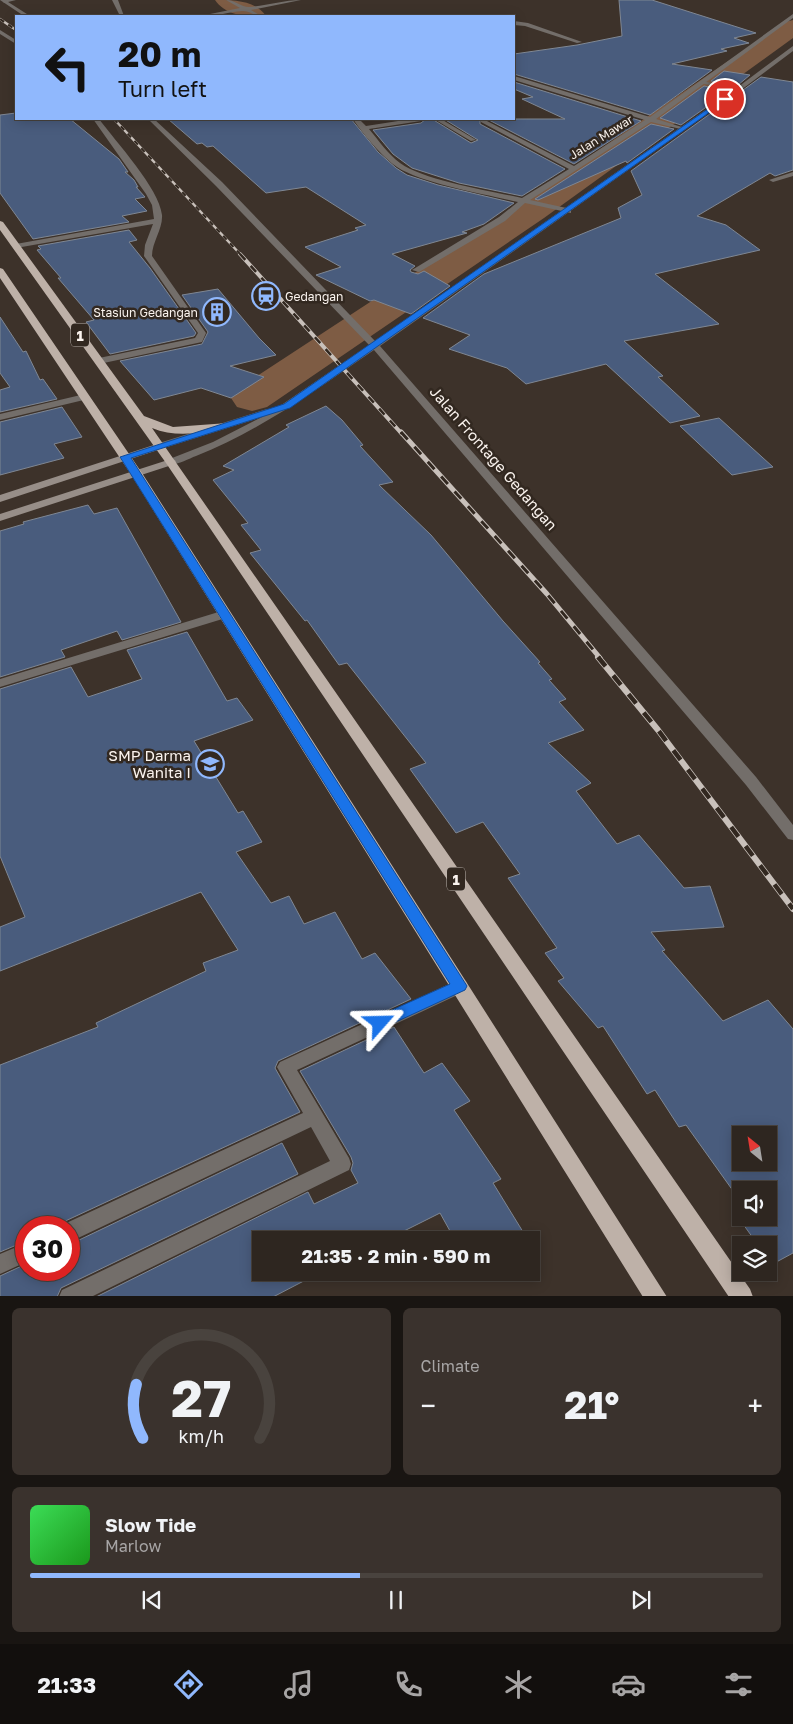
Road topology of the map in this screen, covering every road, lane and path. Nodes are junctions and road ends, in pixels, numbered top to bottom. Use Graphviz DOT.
graph roads {
  1 [pos="3,0"];
  2 [pos="13,0"];
  3 [pos="115,0"];
  4 [pos="229,0"];
  5 [pos="298,0"];
  6 [pos="241,10"];
  7 [pos="26,15"];
  8 [pos="122,15"];
  9 [pos="209,15"];
  10 [pos="243,15"];
  11 [pos="256,15"];
  12 [pos="793,16"];
  13 [pos="515,23"];
  14 [pos="0,32"];
  15 [pos="15,40"];
  16 [pos="15,40"];
  17 [pos="0,42"];
  18 [pos="579,42"];
  19 [pos="793,48"];
  20 [pos="515,78"];
  21 [pos="704,83"];
  22 [pos="736,89"];
  23 [pos="97,120"];
  24 [pos="152,120"];
  25 [pos="357,120"];
  26 [pos="416,120"];
  27 [pos="439,120"];
  28 [pos="654,120"];
  29 [pos="483,121"];
  30 [pos="365,128"];
  31 [pos="680,128"];
  32 [pos="473,140"];
  33 [pos="573,168"];
  34 [pos="793,174"];
  35 [pos="773,180"];
  36 [pos="523,201"];
  37 [pos="568,211"];
  38 [pos="158,221"];
  39 [pos="0,224"];
  40 [pos="16,246"];
  41 [pos="416,270"];
  42 [pos="2,277"];
  43 [pos="375,346"];
  44 [pos="99,362"];
  45 [pos="85,397"];
  46 [pos="287,406"];
  47 [pos="132,408"];
  48 [pos="0,417"];
  49 [pos="224,425"];
  50 [pos="160,446"];
  51 [pos="125,457"];
  52 [pos="171,462"];
  53 [pos="136,473"];
  54 [pos="0,499"];
  55 [pos="0,518"];
  56 [pos="225,614"];
  57 [pos="0,683"];
  58 [pos="793,835"];
  59 [pos="460,986"];
  60 [pos="314,1117"];
  61 [pos="80,1227"];
  62 [pos="15,1257"];
  63 [pos="0,1264"];
  64 [pos="68,1296"];
  65 [pos="656,1296"];
  66 [pos="742,1296"];
  1 -- 2 [label="street"];
  1 -- 7 [label="street"];
  3 -- 8 [label="street"];
  4 -- 6 [label="street"];
  5 -- 6 [label="street"];
  6 -- 9 [label="street"];
  6 -- 10 [label="street"];
  6 -- 11 [label="street"];
  12 -- 21 [label="street, Jalan Mawar"];
  13 -- 18 [label="street"];
  14 -- 15 [label="street"];
  16 -- 17 [label="street"];
  19 -- 22 [label="street"];
  20 -- 28 [label="street"];
  21 -- 22 [label="street"];
  21 -- 28 [label="street, Jalan Mawar"];
  22 -- 31 [label="street"];
  23 -- 38 [label="street"];
  24 -- 43 [label="street, Jalan Frontage Gedangan"];
  25 -- 30 [label="street"];
  26 -- 30 [label="street"];
  27 -- 32 [label="street"];
  28 -- 31 [label="street"];
  28 -- 33 [label="street, Jalan Mawar"];
  29 -- 33 [label="street"];
  30 -- 36 [label="street"];
  31 -- 37 [label="street"];
  33 -- 36 [label="street, Jalan Mawar"];
  34 -- 35 [label="street"];
  36 -- 37 [label="street"];
  36 -- 41 [label="street, Jalan Mawar"];
  37 -- 43 [label="street"];
  38 -- 40 [label="street"];
  38 -- 44 [label="street"];
  39 -- 40 [label="highway, 1"];
  40 -- 44 [label="highway, 1"];
  42 -- 45 [label="highway, 1"];
  43 -- 46 [label="street"];
  43 -- 58 [label="street, Jalan Frontage Gedangan"];
  44 -- 47 [label="highway, 1"];
  45 -- 48 [label="street"];
  45 -- 51 [label="highway, 1"];
  46 -- 49 [label="street"];
  46 -- 52 [label="street"];
  47 -- 49 [label="highway"];
  47 -- 50 [label="highway, 1"];
  49 -- 50 [label="street"];
  50 -- 51 [label="main road"];
  50 -- 52 [label="highway, 1"];
  51 -- 53 [label="highway, 1"];
  51 -- 54 [label="main road"];
  52 -- 53 [label="main road"];
  52 -- 66 [label="highway, 1"];
  53 -- 55 [label="main road"];
  53 -- 56 [label="highway, 1"];
  56 -- 57 [label="street"];
  56 -- 59 [label="highway, 1"];
  59 -- 60 [label="street"];
  59 -- 65 [label="highway, 1"];
  60 -- 61 [label="street"];
  60 -- 64 [label="street"];
  62 -- 63 [label="street"];
}
